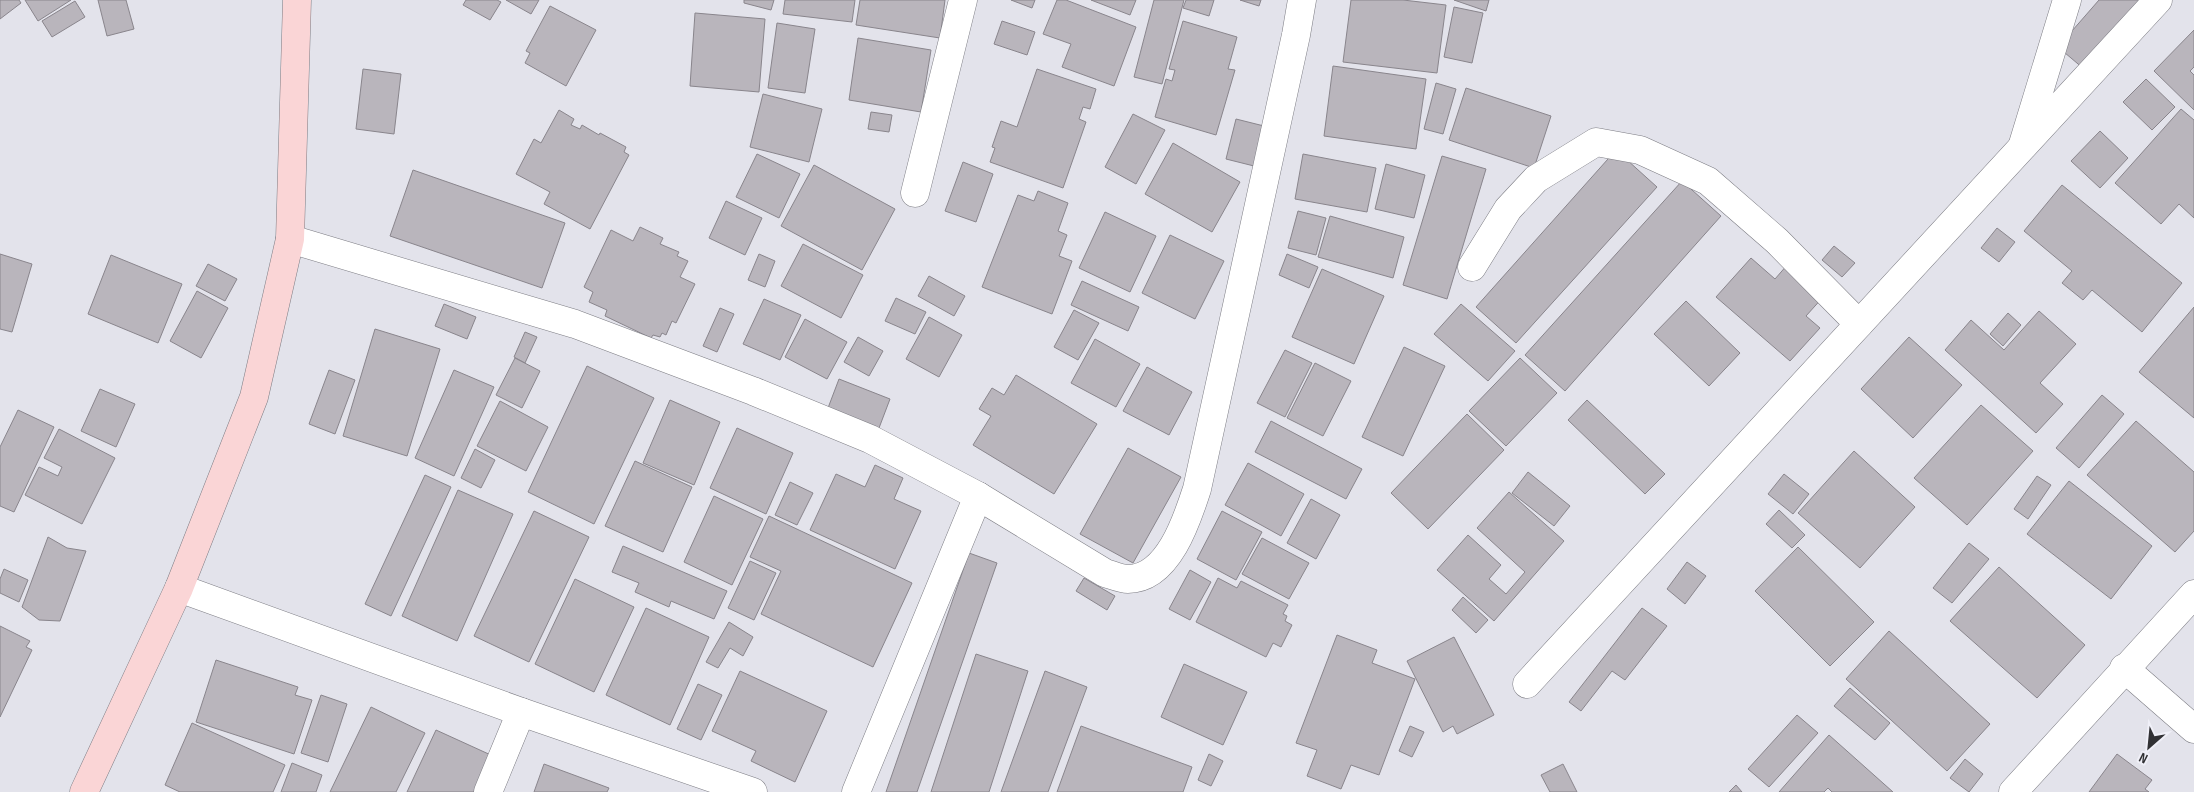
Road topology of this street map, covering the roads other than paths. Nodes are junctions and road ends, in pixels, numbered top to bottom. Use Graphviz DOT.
graph roads {
  1 [pos="297,0"];
  2 [pos="963,0"];
  3 [pos="1302,0"];
  4 [pos="2067,0"];
  5 [pos="2158,0"];
  6 [pos="2021,150"];
  7 [pos="915,193"];
  8 [pos="290,239"];
  9 [pos="1472,267"];
  10 [pos="1859,324"];
  11 [pos="978,496"];
  12 [pos="179,588"];
  13 [pos="2194,594"];
  14 [pos="2124,668"];
  15 [pos="1527,684"];
  16 [pos="521,712"];
  17 [pos="2194,729"];
  18 [pos="84,792"];
  19 [pos="488,792"];
  20 [pos="753,792"];
  21 [pos="856,792"];
  22 [pos="2013,792"];
  1 -- 8 [label="street"];
  2 -- 7 [label="street"];
  3 -- 11 [label="street"];
  4 -- 6 [label="street"];
  5 -- 6 [label="street"];
  6 -- 10 [label="street"];
  8 -- 11 [label="street"];
  8 -- 12 [label="street"];
  9 -- 10 [label="street"];
  10 -- 15 [label="street"];
  11 -- 21 [label="street"];
  12 -- 16 [label="street"];
  12 -- 18 [label="street"];
  13 -- 14 [label="street"];
  14 -- 17 [label="street"];
  14 -- 22 [label="street"];
  16 -- 19 [label="street"];
  16 -- 20 [label="street"];
}
